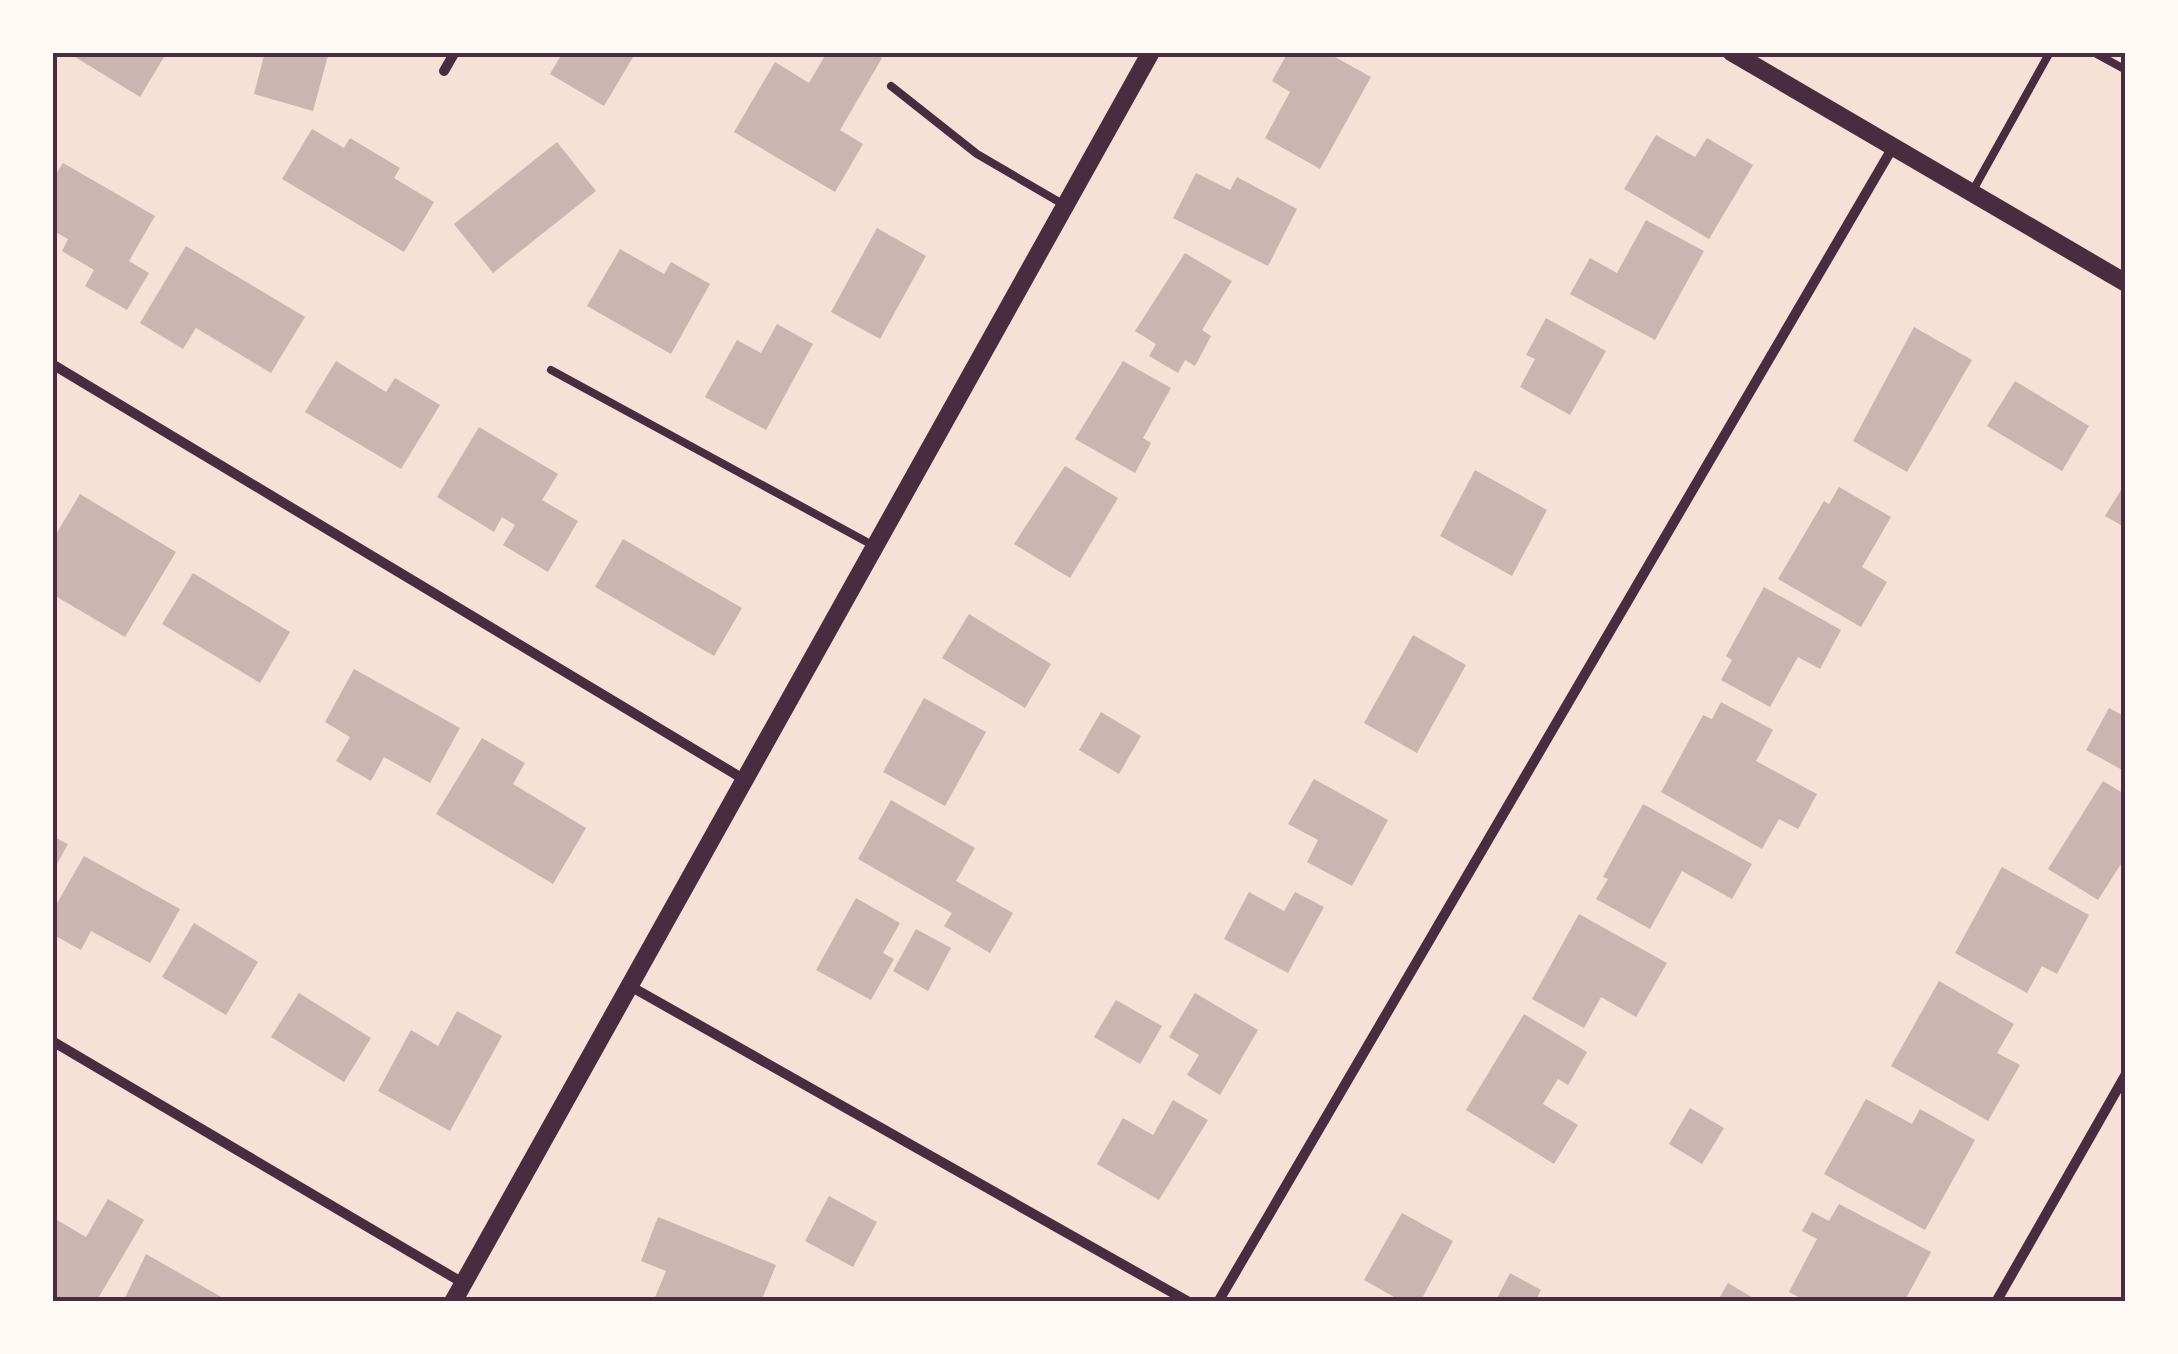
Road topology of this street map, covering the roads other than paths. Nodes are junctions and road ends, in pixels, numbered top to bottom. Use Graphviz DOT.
graph roads {
  1 [pos="455,52"];
  2 [pos="1151,52"];
  3 [pos="1731,52"];
  4 [pos="2050,52"];
  5 [pos="2093,52"];
  6 [pos="2126,70"];
  7 [pos="444,72"];
  8 [pos="891,86"];
  9 [pos="1892,147"];
  10 [pos="1972,192"];
  11 [pos="1066,206"];
  12 [pos="2126,283"];
  13 [pos="52,364"];
  14 [pos="551,370"];
  15 [pos="876,547"];
  16 [pos="746,780"];
  17 [pos="630,986"];
  18 [pos="52,1041"];
  19 [pos="2126,1074"];
  20 [pos="463,1284"];
  21 [pos="453,1302"];
  22 [pos="1188,1302"];
  23 [pos="1218,1302"];
  24 [pos="1996,1302"];
  1 -- 7 [label="street"];
  2 -- 11 [label="street"];
  3 -- 9 [label="street"];
  4 -- 10 [label="lane"];
  5 -- 6 [label="lane"];
  8 -- 11 [label="lane"];
  9 -- 10 [label="street"];
  9 -- 23 [label="street"];
  10 -- 12 [label="street"];
  11 -- 15 [label="street"];
  13 -- 16 [label="street"];
  14 -- 15 [label="lane"];
  15 -- 16 [label="street"];
  16 -- 17 [label="street"];
  17 -- 20 [label="street"];
  17 -- 22 [label="street"];
  18 -- 20 [label="street"];
  19 -- 24 [label="street"];
  20 -- 21 [label="street"];
}
